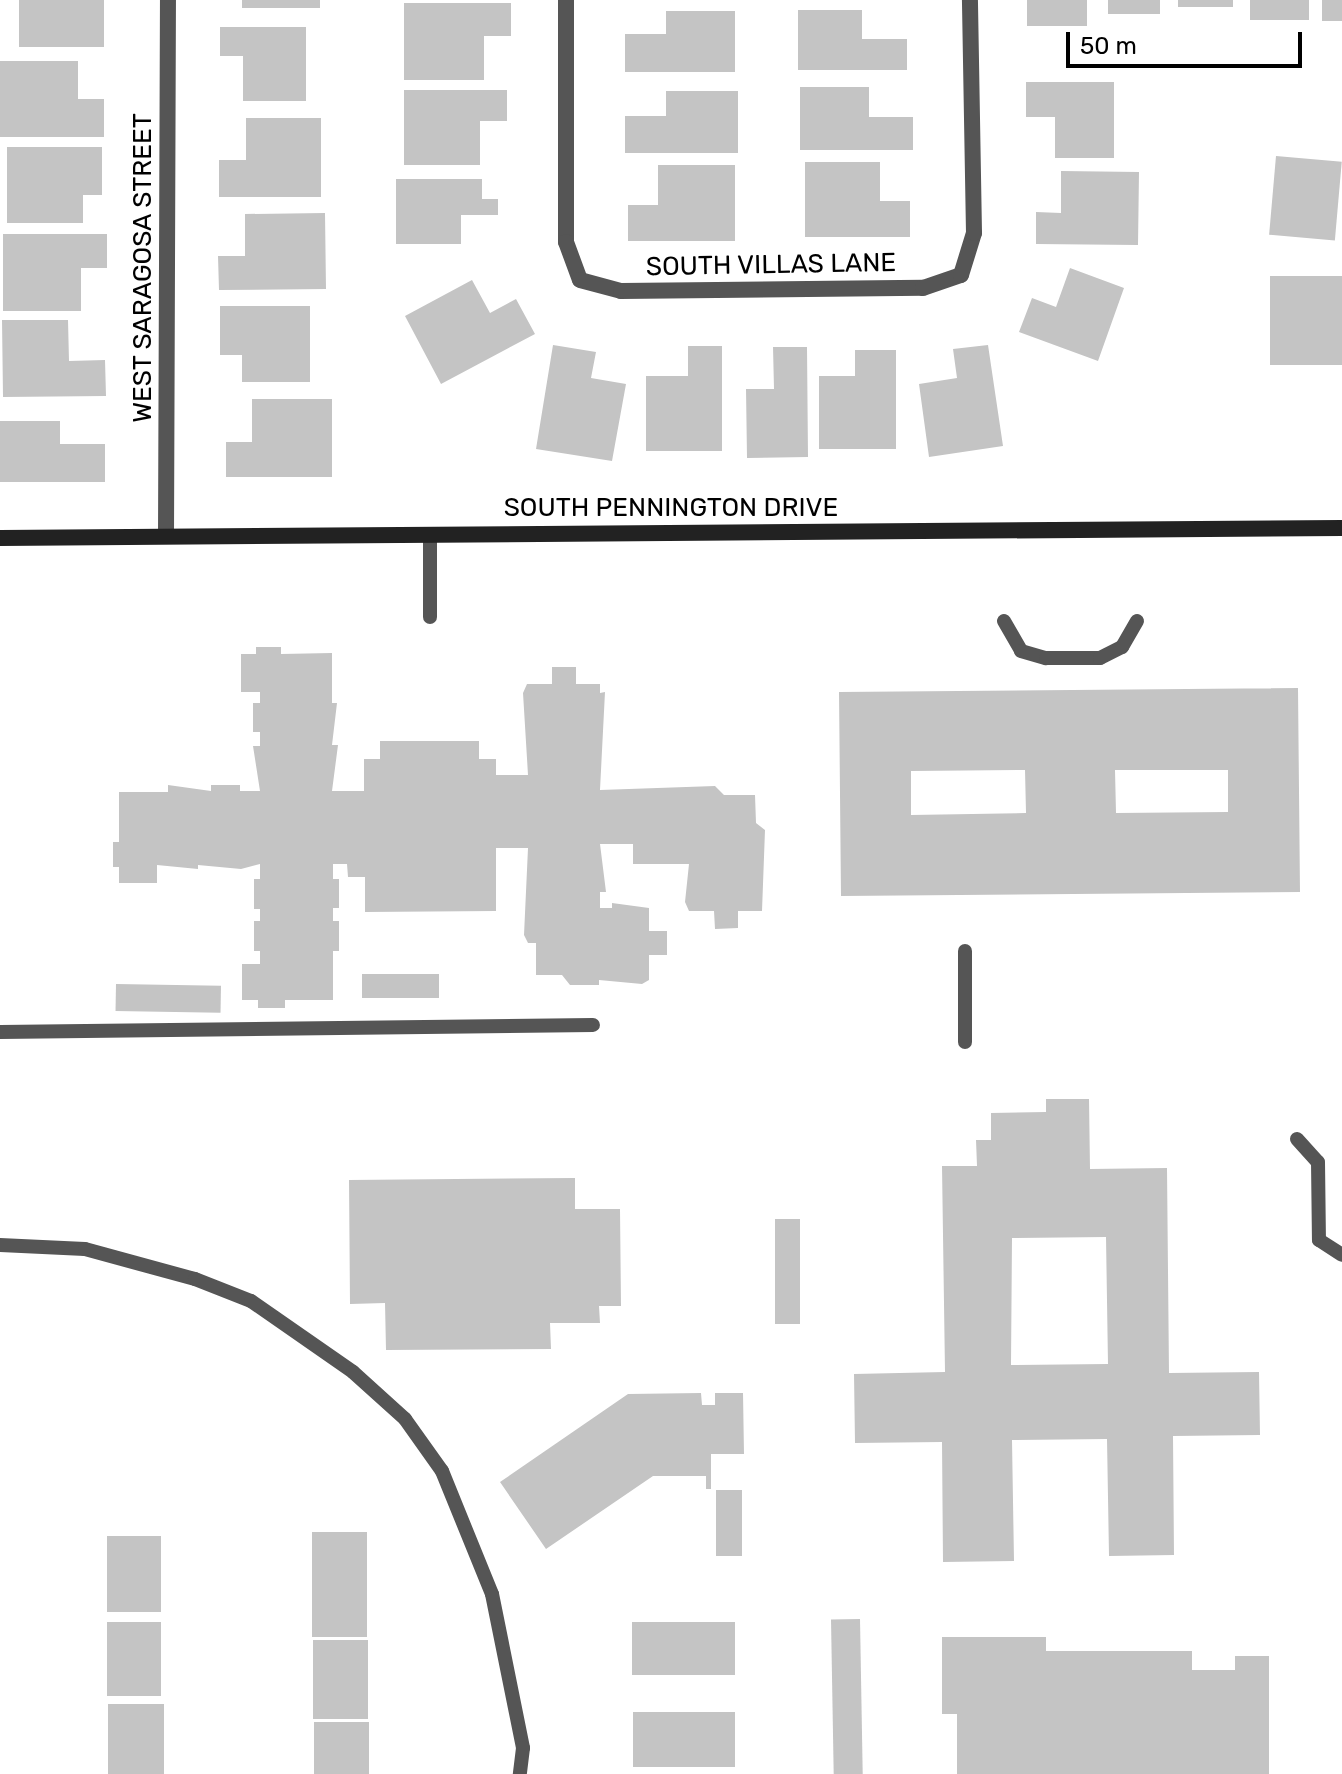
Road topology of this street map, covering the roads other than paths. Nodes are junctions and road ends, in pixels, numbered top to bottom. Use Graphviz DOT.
graph roads {
  1 [pos="168,0"];
  2 [pos="566,0"];
  3 [pos="970,0"];
  4 [pos="1342,528"];
  5 [pos="430,534"];
  6 [pos="166,536"];
  7 [pos="0,538"];
  8 [pos="430,617"];
  9 [pos="1004,621"];
  10 [pos="1137,621"];
  11 [pos="965,951"];
  12 [pos="593,1025"];
  13 [pos="0,1032"];
  14 [pos="965,1042"];
  15 [pos="1297,1139"];
  16 [pos="0,1245"];
  17 [pos="1342,1255"];
  18 [pos="520,1774"];
  1 -- 6 [label="street, WEST SARAGOSA STREET"];
  2 -- 3 [label="street, SOUTH VILLAS LANE"];
  4 -- 5 [label="street, SOUTH PENNINGTON DRIVE"];
  5 -- 6 [label="street, SOUTH PENNINGTON DRIVE"];
  5 -- 8 [label="lane"];
  6 -- 7 [label="street, SOUTH PENNINGTON DRIVE"];
  9 -- 10 [label="lane"];
  11 -- 14 [label="lane"];
  12 -- 13 [label="lane"];
  15 -- 17 [label="lane"];
  16 -- 18 [label="lane"];
}
